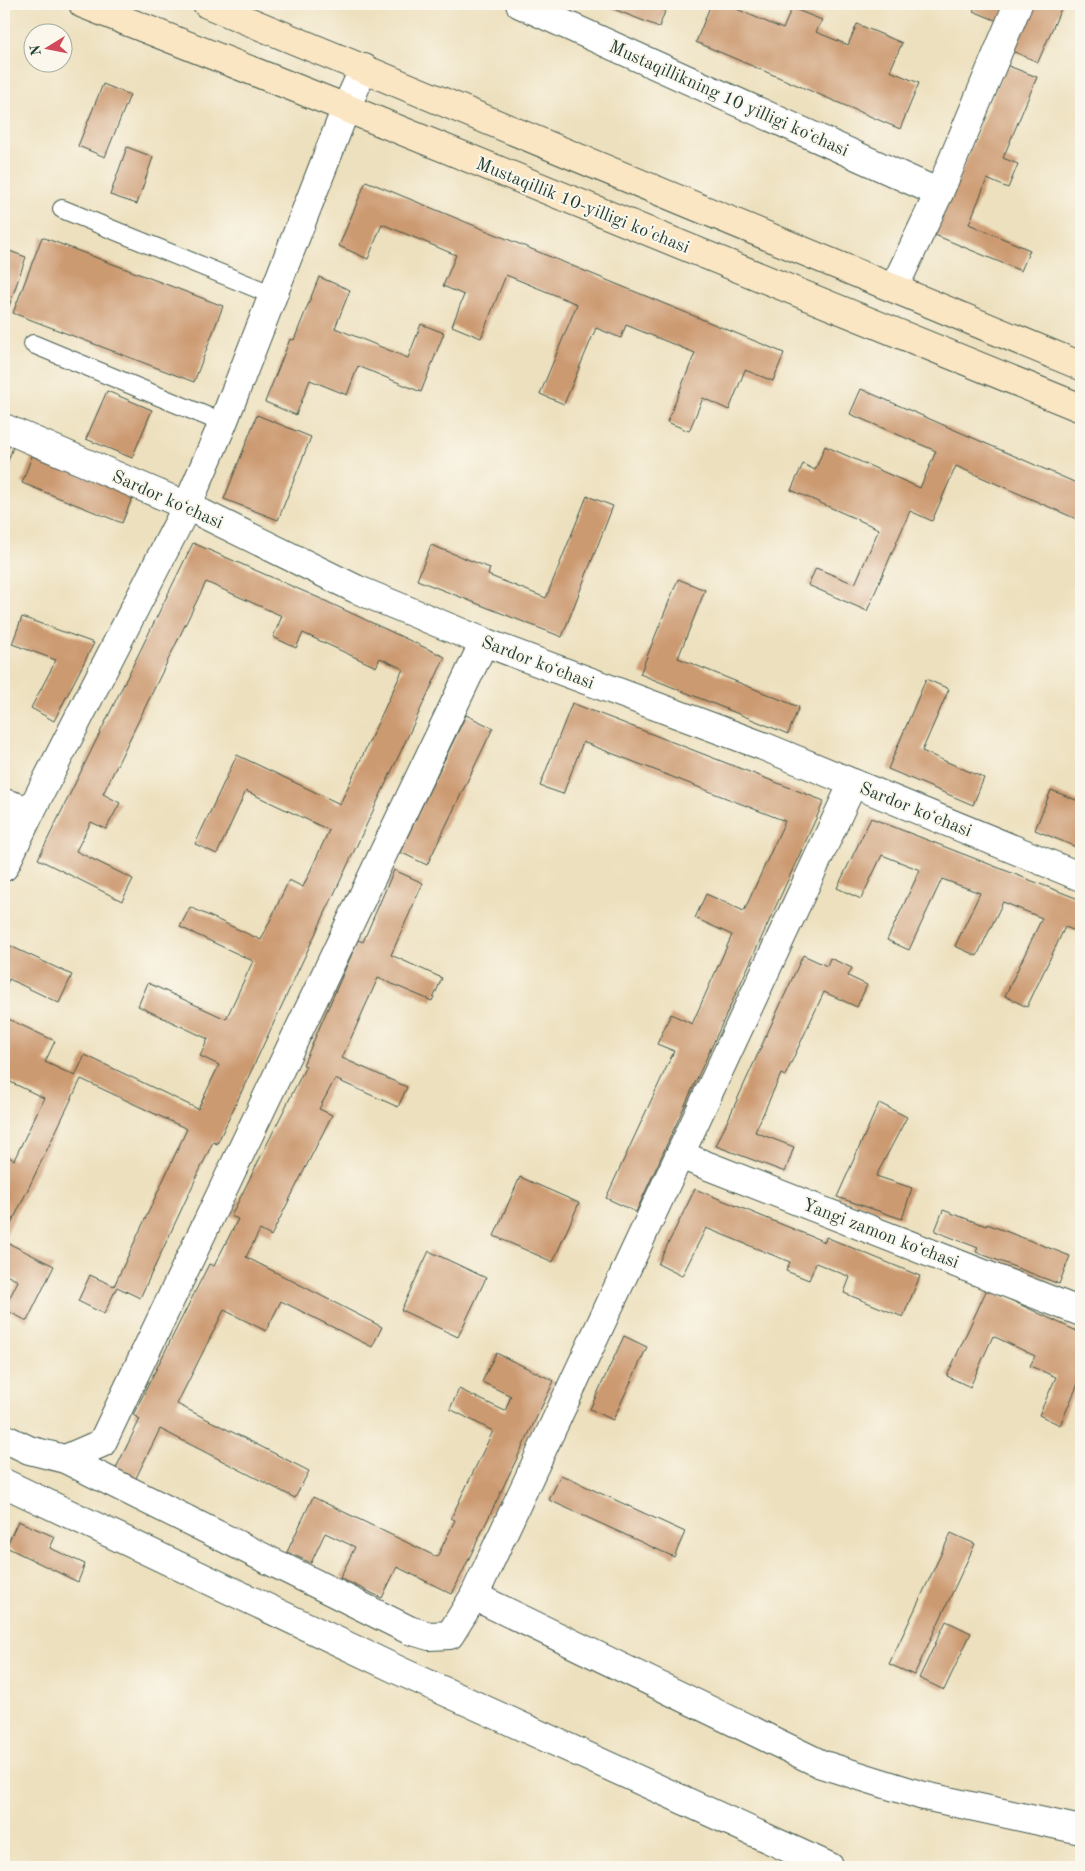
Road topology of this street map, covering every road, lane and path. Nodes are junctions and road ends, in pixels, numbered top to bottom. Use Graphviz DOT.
graph roads {
  1 [pos="83,4"];
  2 [pos="207,4"];
  3 [pos="520,4"];
  4 [pos="1018,4"];
  5 [pos="364,68"];
  6 [pos="346,108"];
  7 [pos="939,192"];
  8 [pos="62,209"];
  9 [pos="894,288"];
  10 [pos="273,295"];
  11 [pos="33,344"];
  12 [pos="1081,366"];
  13 [pos="1081,408"];
  14 [pos="223,423"];
  15 [pos="4,428"];
  16 [pos="187,506"];
  17 [pos="484,642"];
  18 [pos="853,783"];
  19 [pos="4,803"];
  20 [pos="30,811"];
  21 [pos="4,868"];
  22 [pos="1081,877"];
  23 [pos="680,1155"];
  24 [pos="1081,1312"];
  25 [pos="4,1438"];
  26 [pos="65,1460"];
  27 [pos="4,1482"];
  28 [pos="474,1596"];
  29 [pos="1081,1830"];
  30 [pos="830,1867"];
  1 -- 6 [label="main road, Mustaqillik 10-yilligi ko'chasi"];
  2 -- 5 [label="main road"];
  3 -- 7 [label="street, Mustaqillikning 10 yilligi koʻchasi"];
  4 -- 7 [label="street"];
  5 -- 6 [label="street"];
  5 -- 9 [label="main road"];
  6 -- 10 [label="street"];
  6 -- 13 [label="main road, Mustaqillik 10-yilligi ko'chasi"];
  7 -- 9 [label="street"];
  8 -- 10 [label="lane"];
  9 -- 12 [label="main road"];
  10 -- 14 [label="street"];
  11 -- 14 [label="lane"];
  14 -- 16 [label="street"];
  15 -- 16 [label="street, Sardor koʻchasi"];
  16 -- 17 [label="street, Sardor koʻchasi"];
  16 -- 20 [label="street"];
  17 -- 18 [label="street, Sardor koʻchasi"];
  17 -- 26 [label="street"];
  18 -- 22 [label="street, Sardor koʻchasi"];
  18 -- 23 [label="street"];
  19 -- 20 [label="street"];
  20 -- 21 [label="street"];
  23 -- 24 [label="street, Yangi zamon koʻchasi"];
  23 -- 28 [label="street"];
  25 -- 26 [label="street"];
  26 -- 28 [label="street"];
  27 -- 30 [label="street"];
  28 -- 29 [label="street"];
}
